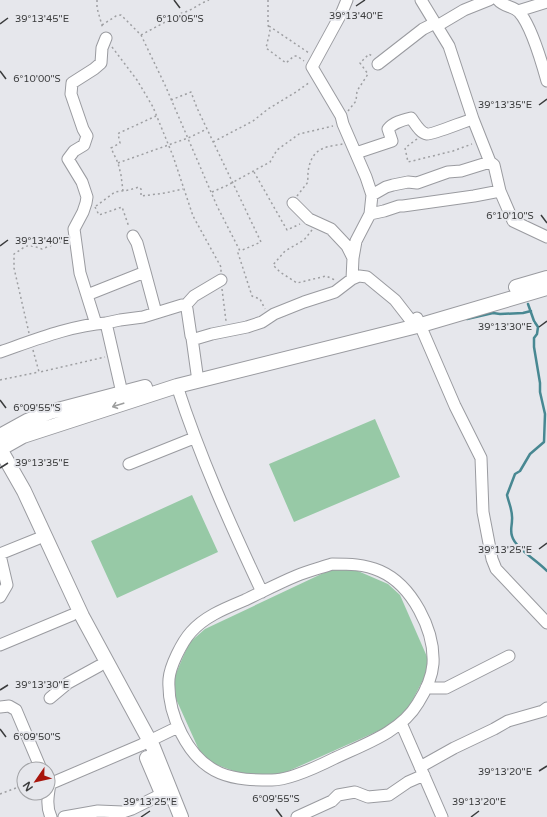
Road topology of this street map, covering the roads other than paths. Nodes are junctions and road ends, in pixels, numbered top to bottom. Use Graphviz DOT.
graph roads {
  1 [pos="347,0"];
  2 [pos="422,0"];
  3 [pos="489,0"];
  4 [pos="498,0"];
  5 [pos="547,2"];
  6 [pos="518,11"];
  7 [pos="436,25"];
  8 [pos="106,38"];
  9 [pos="378,64"];
  10 [pos="545,67"];
  11 [pos="547,81"];
  12 [pos="473,119"];
  13 [pos="354,148"];
  14 [pos="490,162"];
  15 [pos="500,191"];
  16 [pos="372,195"];
  17 [pos="293,203"];
  18 [pos="370,214"];
  19 [pos="133,236"];
  20 [pos="547,237"];
  21 [pos="353,258"];
  22 [pos="144,272"];
  23 [pos="547,278"];
  24 [pos="221,280"];
  25 [pos="348,282"];
  26 [pos="547,288"];
  27 [pos="87,296"];
  28 [pos="185,306"];
  29 [pos="156,313"];
  30 [pos="416,321"];
  31 [pos="101,324"];
  32 [pos="192,338"];
  33 [pos="0,352"];
  34 [pos="198,374"];
  35 [pos="177,386"];
  36 [pos="122,393"];
  37 [pos="0,436"];
  38 [pos="194,438"];
  39 [pos="0,449"];
  40 [pos="129,464"];
  41 [pos="0,467"];
  42 [pos="37,539"];
  43 [pos="0,554"];
  44 [pos="262,592"];
  45 [pos="0,597"];
  46 [pos="72,615"];
  47 [pos="547,623"];
  48 [pos="0,645"];
  49 [pos="509,656"];
  50 [pos="99,666"];
  51 [pos="426,688"];
  52 [pos="50,698"];
  53 [pos="0,707"];
  54 [pos="547,708"];
  55 [pos="401,723"];
  56 [pos="178,727"];
  57 [pos="145,742"];
  58 [pos="37,761"];
  59 [pos="422,771"];
  60 [pos="56,780"];
  61 [pos="162,794"];
  62 [pos="48,801"];
  63 [pos="99,814"];
  64 [pos="51,817"];
  65 [pos="64,817"];
  66 [pos="171,817"];
  67 [pos="182,817"];
  68 [pos="297,817"];
  69 [pos="441,817"];
  1 -- 13 [label="street"];
  2 -- 7 [label="street"];
  3 -- 7 [label="street"];
  4 -- 6 [label="street"];
  5 -- 6 [label="street"];
  6 -- 10 [label="street"];
  7 -- 9 [label="street"];
  7 -- 12 [label="street"];
  8 -- 27 [label="street"];
  10 -- 11 [label="street"];
  12 -- 13 [label="street"];
  12 -- 14 [label="street"];
  13 -- 16 [label="street"];
  14 -- 15 [label="street"];
  14 -- 16 [label="street"];
  15 -- 18 [label="street"];
  15 -- 20 [label="street"];
  16 -- 18 [label="street"];
  17 -- 21 [label="street"];
  18 -- 21 [label="street"];
  19 -- 22 [label="street"];
  21 -- 25 [label="street"];
  22 -- 27 [label="street"];
  22 -- 29 [label="street"];
  23 -- 30 [label="main road"];
  24 -- 28 [label="street"];
  25 -- 30 [label="street"];
  25 -- 32 [label="street"];
  26 -- 30 [label="main road"];
  27 -- 31 [label="street"];
  28 -- 29 [label="street"];
  28 -- 32 [label="street"];
  29 -- 31 [label="street"];
  30 -- 34 [label="main road"];
  30 -- 35 [label="main road"];
  30 -- 47 [label="street"];
  31 -- 33 [label="street"];
  31 -- 36 [label="street"];
  32 -- 34 [label="street"];
  34 -- 36 [label="main road"];
  35 -- 38 [label="street"];
  35 -- 39 [label="main road, one-way"];
  36 -- 37 [label="main road"];
  38 -- 40 [label="street"];
  38 -- 44 [label="street"];
  39 -- 57 [label="main road"];
  41 -- 42 [label="main road"];
  42 -- 43 [label="street"];
  42 -- 46 [label="main road"];
  43 -- 45 [label="street"];
  44 -- 51 [label="street"];
  44 -- 56 [label="street"];
  46 -- 48 [label="street"];
  46 -- 50 [label="main road"];
  49 -- 51 [label="street"];
  50 -- 52 [label="street"];
  50 -- 57 [label="main road"];
  51 -- 55 [label="street"];
  53 -- 58 [label="street"];
  54 -- 59 [label="street"];
  55 -- 56 [label="street"];
  55 -- 59 [label="street"];
  56 -- 57 [label="street"];
  57 -- 60 [label="street"];
  57 -- 61 [label="main road"];
  57 -- 67 [label="main road"];
  59 -- 68 [label="street"];
  59 -- 69 [label="street"];
  61 -- 63 [label="street"];
  61 -- 66 [label="main road"];
  62 -- 64 [label="street"];
  63 -- 65 [label="street"];
}
